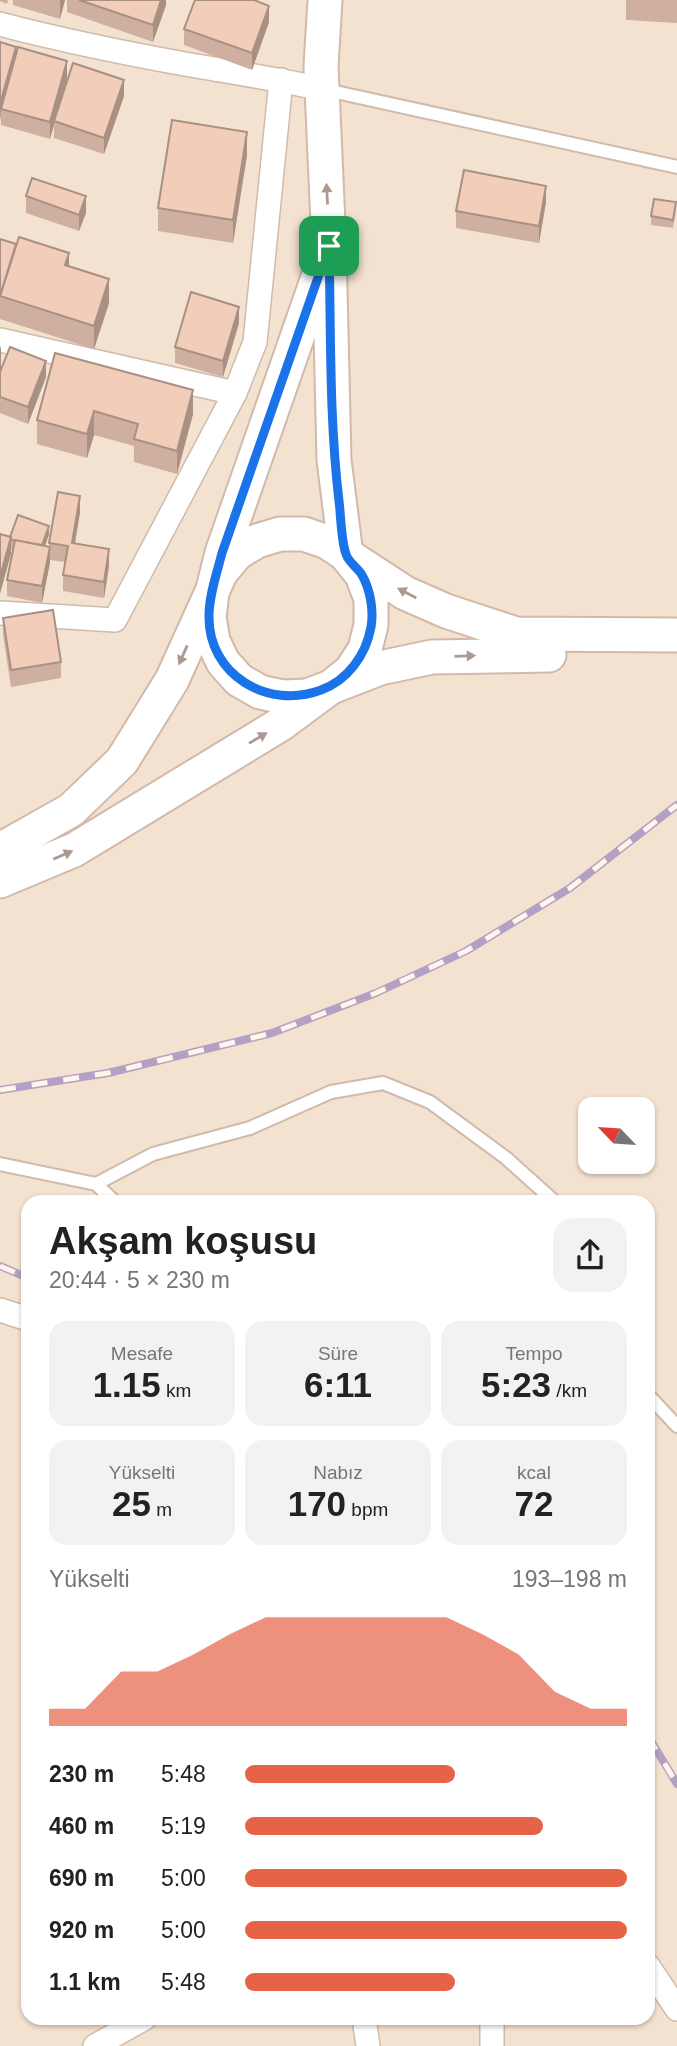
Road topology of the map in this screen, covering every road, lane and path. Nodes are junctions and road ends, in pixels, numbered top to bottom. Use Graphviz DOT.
graph roads {
  1 [pos="325,0"];
  2 [pos="0,24"];
  3 [pos="281,80"];
  4 [pos="322,89"];
  5 [pos="677,167"];
  6 [pos="329,246"];
  7 [pos="0,340"];
  8 [pos="234,393"];
  9 [pos="346,555"];
  10 [pos="212,593"];
  11 [pos="0,612"];
  12 [pos="677,635"];
  13 [pos="512,644"];
  14 [pos="677,657"];
  15 [pos="331,687"];
  16 [pos="0,850"];
  17 [pos="0,881"];
  18 [pos="0,1164"];
  19 [pos="96,1184"];
  20 [pos="108,1195"];
  21 [pos="547,1195"];
  22 [pos="0,1310"];
  23 [pos="21,1317"];
  24 [pos="655,1402"];
  25 [pos="677,1426"];
  26 [pos="655,1976"];
  27 [pos="677,2009"];
  28 [pos="132,2025"];
  29 [pos="365,2025"];
  30 [pos="492,2025"];
  31 [pos="95,2046"];
  32 [pos="368,2046"];
  33 [pos="492,2046"];
  1 -- 4 [label="main road"];
  2 -- 3 [label="street"];
  3 -- 4 [label="street"];
  3 -- 8 [label="street"];
  4 -- 5 [label="lane"];
  6 -- 4 [label="main road, one-way"];
  6 -- 9 [label="main road"];
  6 -- 10 [label="main road"];
  7 -- 8 [label="street"];
  8 -- 11 [label="street"];
  9 -- 10 [label="main road"];
  13 -- 9 [label="main road, one-way"];
  9 -- 15 [label="main road"];
  10 -- 15 [label="main road"];
  10 -- 16 [label="main road, one-way"];
  12 -- 13 [label="main road"];
  13 -- 14 [label="main road"];
  15 -- 13 [label="main road, one-way"];
  17 -- 15 [label="main road, one-way"];
  18 -- 19 [label="lane"];
  19 -- 20 [label="lane"];
  19 -- 21 [label="lane"];
  22 -- 23 [label="street"];
  24 -- 25 [label="lane"];
  26 -- 27 [label="street"];
  28 -- 31 [label="street"];
  29 -- 32 [label="street"];
  30 -- 33 [label="street"];
}
